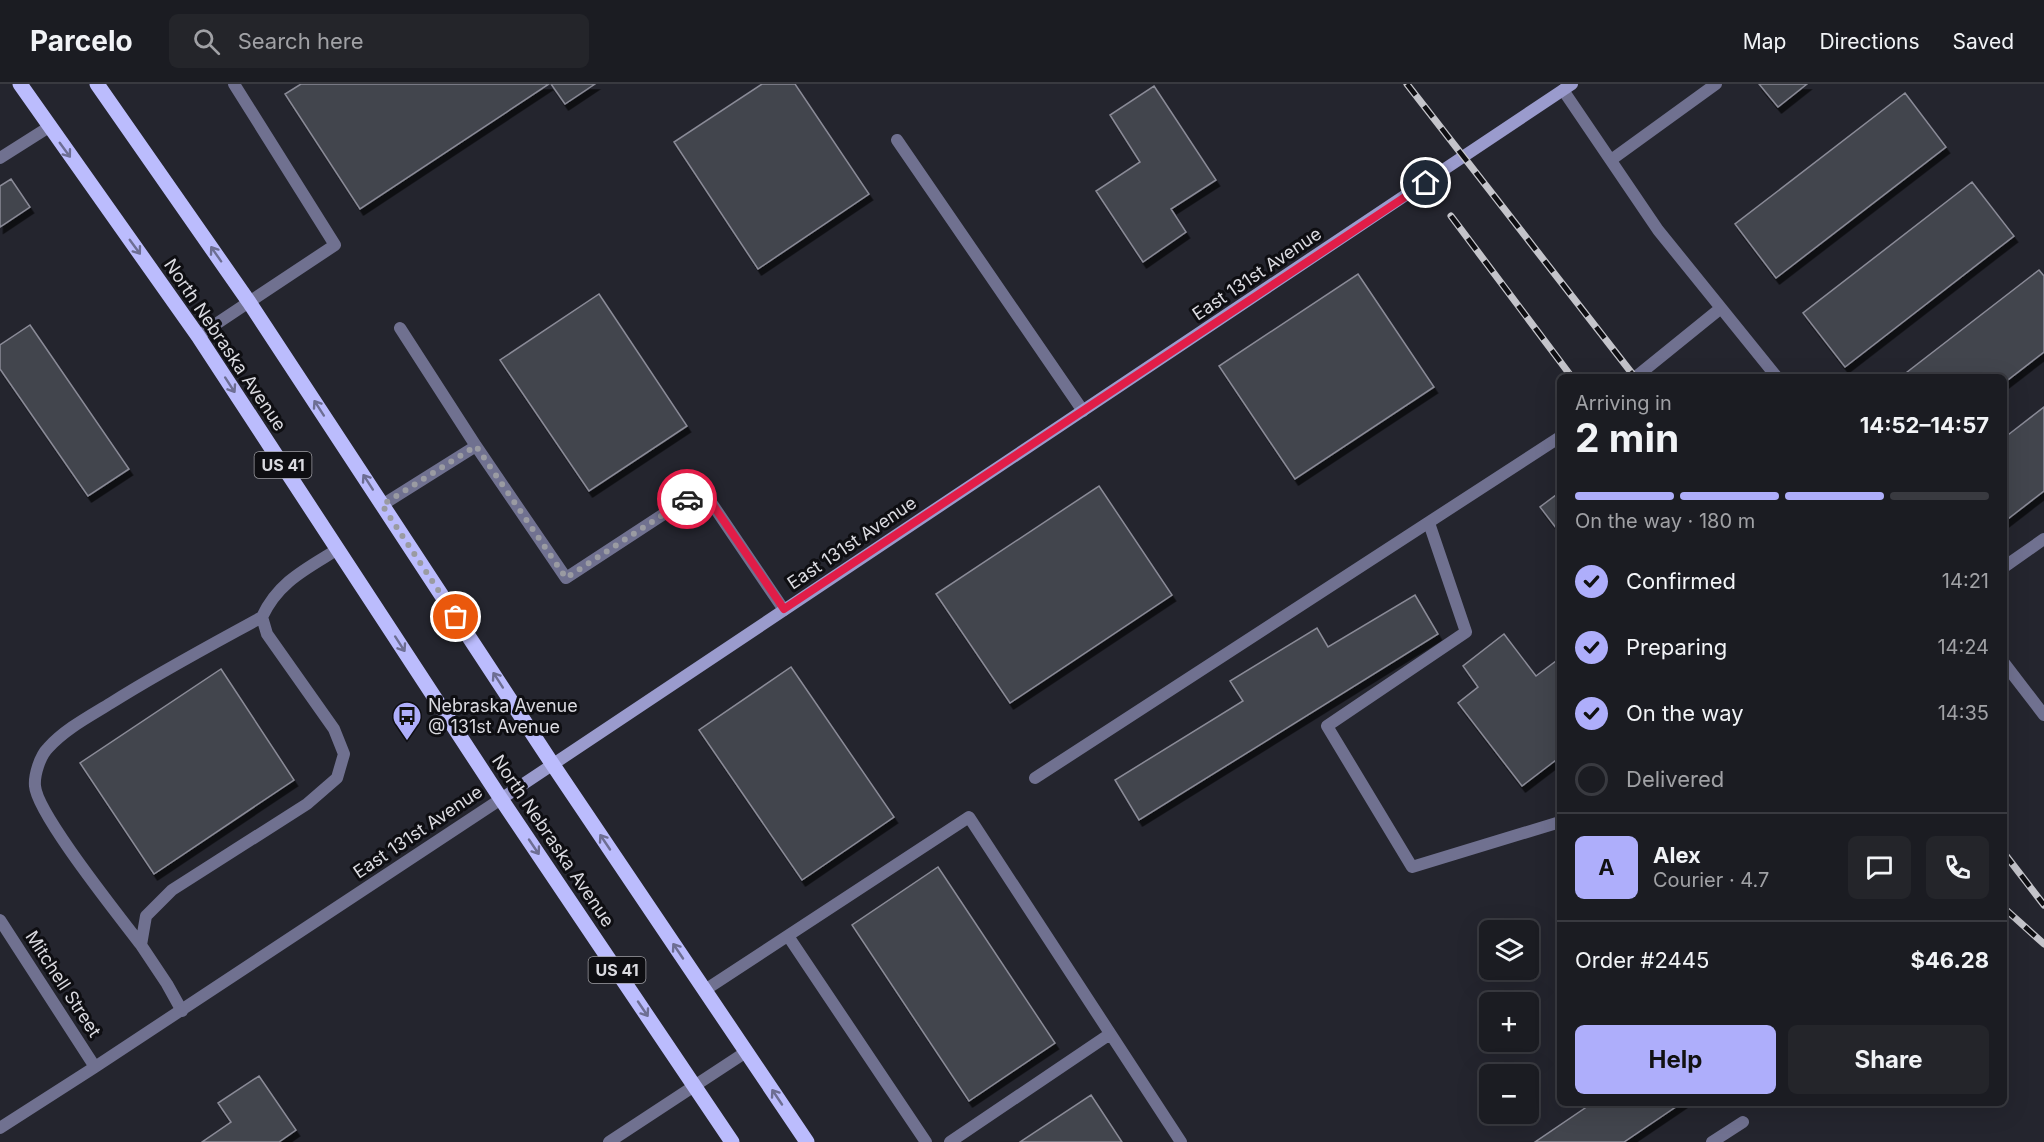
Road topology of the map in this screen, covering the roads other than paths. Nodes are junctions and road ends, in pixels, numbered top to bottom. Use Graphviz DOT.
graph roads {
  1 [pos="20,84"];
  2 [pos="97,84"];
  3 [pos="234,84"];
  4 [pos="1716,84"];
  5 [pos="1567,87"];
  6 [pos="49,127"];
  7 [pos="897,140"];
  8 [pos="0,158"];
  9 [pos="1611,160"];
  10 [pos="249,302"];
  11 [pos="1721,308"];
  12 [pos="400,328"];
  13 [pos="198,336"];
  14 [pos="1639,374"];
  15 [pos="1774,374"];
  16 [pos="1083,411"];
  17 [pos="1557,439"];
  18 [pos="476,446"];
  19 [pos="382,505"];
  20 [pos="1429,523"];
  21 [pos="2044,539"];
  22 [pos="338,549"];
  23 [pos="2007,565"];
  24 [pos="784,609"];
  25 [pos="262,617"];
  26 [pos="2007,667"];
  27 [pos="2044,715"];
  28 [pos="553,765"];
  29 [pos="1035,778"];
  30 [pos="501,799"];
  31 [pos="1557,823"];
  32 [pos="0,920"];
  33 [pos="788,936"];
  34 [pos="141,945"];
  35 [pos="705,990"];
  36 [pos="182,1011"];
  37 [pos="1110,1034"];
  38 [pos="746,1052"];
  39 [pos="95,1067"];
  40 [pos="695,1086"];
  41 [pos="1743,1122"];
  42 [pos="0,1128"];
  43 [pos="609,1142"];
  44 [pos="732,1142"];
  45 [pos="807,1142"];
  46 [pos="926,1142"];
  47 [pos="950,1142"];
  48 [pos="1181,1142"];
  49 [pos="1712,1142"];
  1 -- 6 [label="main road, North Nebraska Avenue / US 41"];
  10 -- 2 [label="main road, one-way"];
  3 -- 10 [label="street"];
  4 -- 9 [label="street"];
  5 -- 9 [label="street"];
  5 -- 16 [label="street, East 131st Avenue"];
  6 -- 8 [label="street"];
  6 -- 13 [label="main road, North Nebraska Avenue / US 41, one-way"];
  7 -- 16 [label="street"];
  9 -- 11 [label="street"];
  10 -- 13 [label="street"];
  19 -- 10 [label="main road, one-way"];
  11 -- 14 [label="street"];
  11 -- 15 [label="street"];
  12 -- 18 [label="street"];
  13 -- 22 [label="main road, North Nebraska Avenue / US 41, one-way"];
  16 -- 24 [label="street, East 131st Avenue"];
  17 -- 20 [label="street"];
  18 -- 19 [label="street"];
  18 -- 24 [label="street"];
  28 -- 19 [label="main road, one-way"];
  20 -- 29 [label="street"];
  20 -- 31 [label="street"];
  21 -- 23 [label="street"];
  22 -- 25 [label="street"];
  22 -- 30 [label="main road, North Nebraska Avenue / US 41, one-way"];
  24 -- 28 [label="street, East 131st Avenue"];
  25 -- 34 [label="street"];
  25 -- 34 [label="street"];
  26 -- 27 [label="street"];
  28 -- 30 [label="street, East 131st Avenue"];
  35 -- 28 [label="main road, one-way"];
  30 -- 36 [label="street, East 131st Avenue"];
  30 -- 40 [label="main road, North Nebraska Avenue / US 41, one-way"];
  32 -- 39 [label="street, Mitchell Street"];
  33 -- 35 [label="street"];
  33 -- 37 [label="street"];
  33 -- 46 [label="street"];
  34 -- 36 [label="street"];
  35 -- 38 [label="main road"];
  36 -- 39 [label="street, East 131st Avenue"];
  37 -- 47 [label="street"];
  37 -- 48 [label="street"];
  38 -- 40 [label="street"];
  45 -- 38 [label="main road, one-way"];
  39 -- 42 [label="street, East 131st Avenue"];
  40 -- 43 [label="street"];
  40 -- 44 [label="main road, North Nebraska Avenue / US 41"];
  41 -- 49 [label="street"];
}
